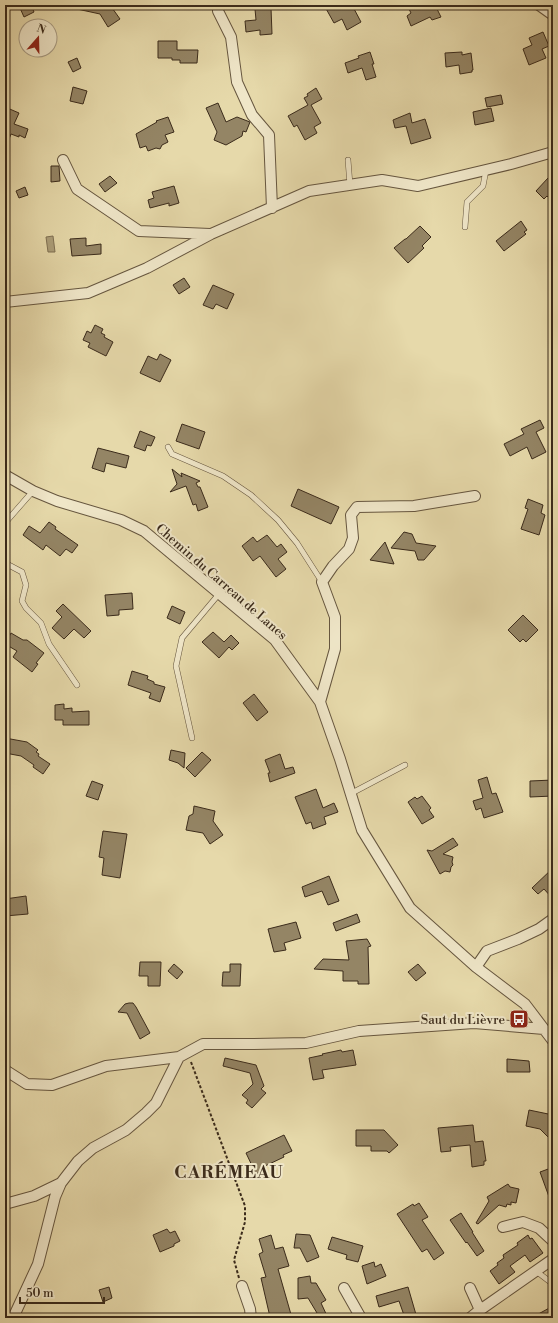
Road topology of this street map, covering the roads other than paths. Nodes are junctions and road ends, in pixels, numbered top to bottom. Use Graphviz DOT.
graph roads {
  1 [pos="539,5"];
  2 [pos="218,11"];
  3 [pos="553,15"];
  4 [pos="553,152"];
  5 [pos="63,160"];
  6 [pos="348,160"];
  7 [pos="486,170"];
  8 [pos="350,185"];
  9 [pos="272,208"];
  10 [pos="465,227"];
  11 [pos="211,234"];
  12 [pos="5,302"];
  13 [pos="168,446"];
  14 [pos="5,475"];
  15 [pos="33,491"];
  16 [pos="475,496"];
  17 [pos="5,523"];
  18 [pos="5,563"];
  19 [pos="322,582"];
  20 [pos="219,594"];
  21 [pos="77,685"];
  22 [pos="320,702"];
  23 [pos="192,738"];
  24 [pos="405,765"];
  25 [pos="350,794"];
  26 [pos="553,919"];
  27 [pos="476,967"];
  28 [pos="544,1029"];
  29 [pos="553,1041"];
  30 [pos="183,1054"];
  31 [pos="5,1070"];
  32 [pos="61,1183"];
  33 [pos="5,1204"];
  34 [pos="503,1227"];
  35 [pos="553,1241"];
  36 [pos="553,1259"];
  37 [pos="536,1271"];
  38 [pos="241,1284"];
  39 [pos="553,1284"];
  40 [pos="344,1288"];
  41 [pos="470,1288"];
  42 [pos="480,1310"];
  43 [pos="13,1318"];
  44 [pos="251,1318"];
  45 [pos="361,1318"];
  46 [pos="470,1318"];
  1 -- 3 [label="street"];
  2 -- 9 [label="street"];
  4 -- 7 [label="street"];
  5 -- 11 [label="street"];
  6 -- 8 [label="lane"];
  7 -- 8 [label="street"];
  7 -- 10 [label="lane"];
  8 -- 9 [label="street"];
  9 -- 11 [label="street"];
  11 -- 12 [label="street"];
  13 -- 19 [label="lane"];
  14 -- 15 [label="street, Chemin du Carreau de Lanes"];
  15 -- 17 [label="lane"];
  15 -- 20 [label="street, Chemin du Carreau de Lanes"];
  16 -- 19 [label="street"];
  18 -- 21 [label="lane"];
  19 -- 22 [label="street"];
  20 -- 22 [label="street, Chemin du Carreau de Lanes"];
  20 -- 23 [label="lane"];
  22 -- 25 [label="street, Chemin du Carreau de Lanes"];
  24 -- 25 [label="lane"];
  25 -- 27 [label="street, Chemin du Carreau de Lanes"];
  26 -- 27 [label="street"];
  27 -- 28 [label="street, Chemin du Carreau de Lanes"];
  28 -- 29 [label="street, Chemin du Carreau de Lanes"];
  28 -- 30 [label="street"];
  30 -- 31 [label="street"];
  30 -- 32 [label="street"];
  32 -- 33 [label="street"];
  32 -- 43 [label="street"];
  34 -- 35 [label="street"];
  36 -- 37 [label="street"];
  37 -- 39 [label="lane"];
  37 -- 42 [label="street"];
  38 -- 44 [label="street"];
  40 -- 45 [label="street"];
  41 -- 42 [label="street"];
  42 -- 46 [label="street"];
}
